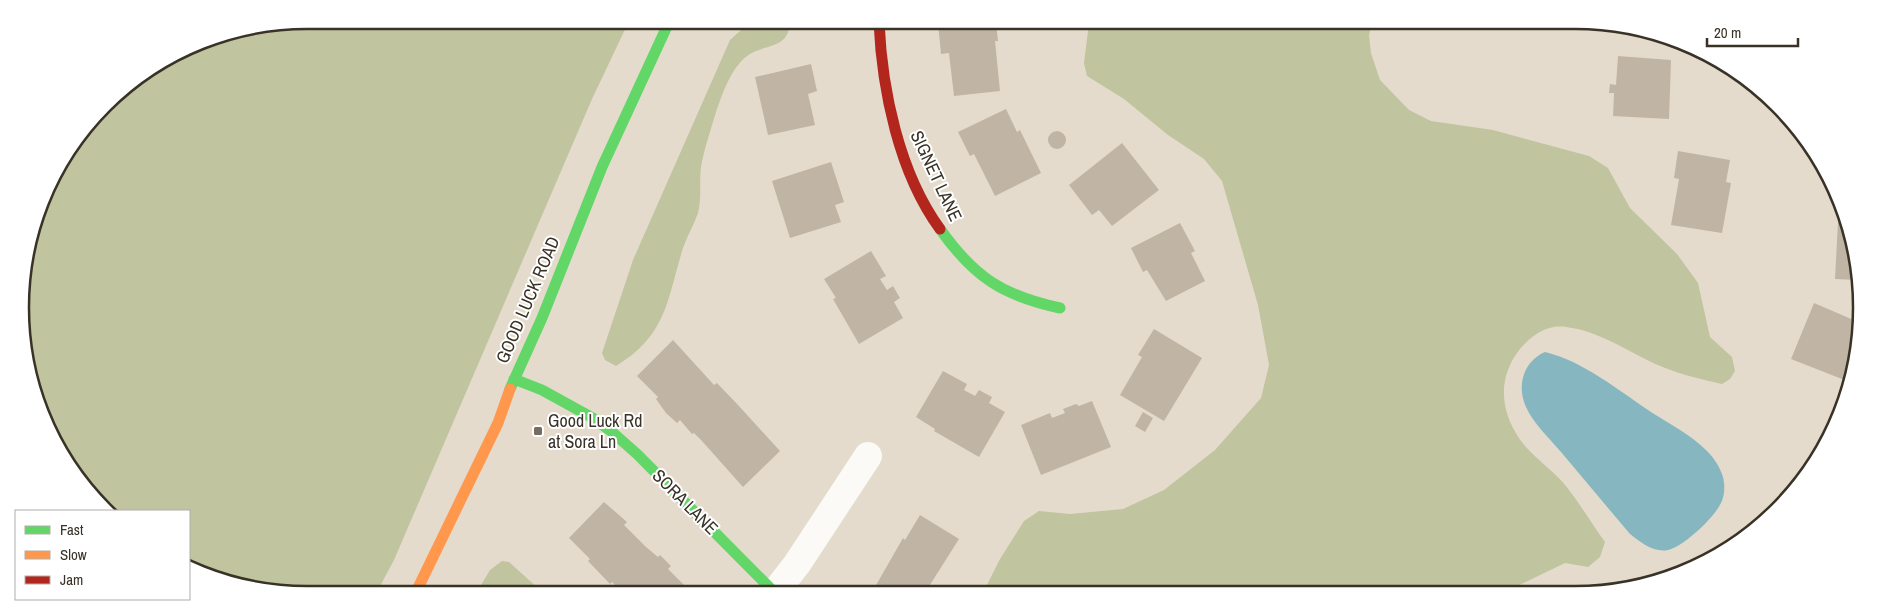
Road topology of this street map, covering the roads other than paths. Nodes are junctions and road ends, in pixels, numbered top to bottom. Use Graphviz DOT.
graph roads {
  1 [pos="666,29"];
  2 [pos="879,29"];
  3 [pos="1060,308"];
  4 [pos="514,379"];
  5 [pos="868,456"];
  6 [pos="418,586"];
  7 [pos="770,586"];
  8 [pos="779,586"];
  1 -- 4 [label="street, GOOD LUCK ROAD"];
  2 -- 3 [label="street, SIGNET LANE"];
  4 -- 6 [label="street, GOOD LUCK ROAD"];
  4 -- 7 [label="street, SORA LANE"];
  5 -- 8 [label="street, SORA LANE"];
}
